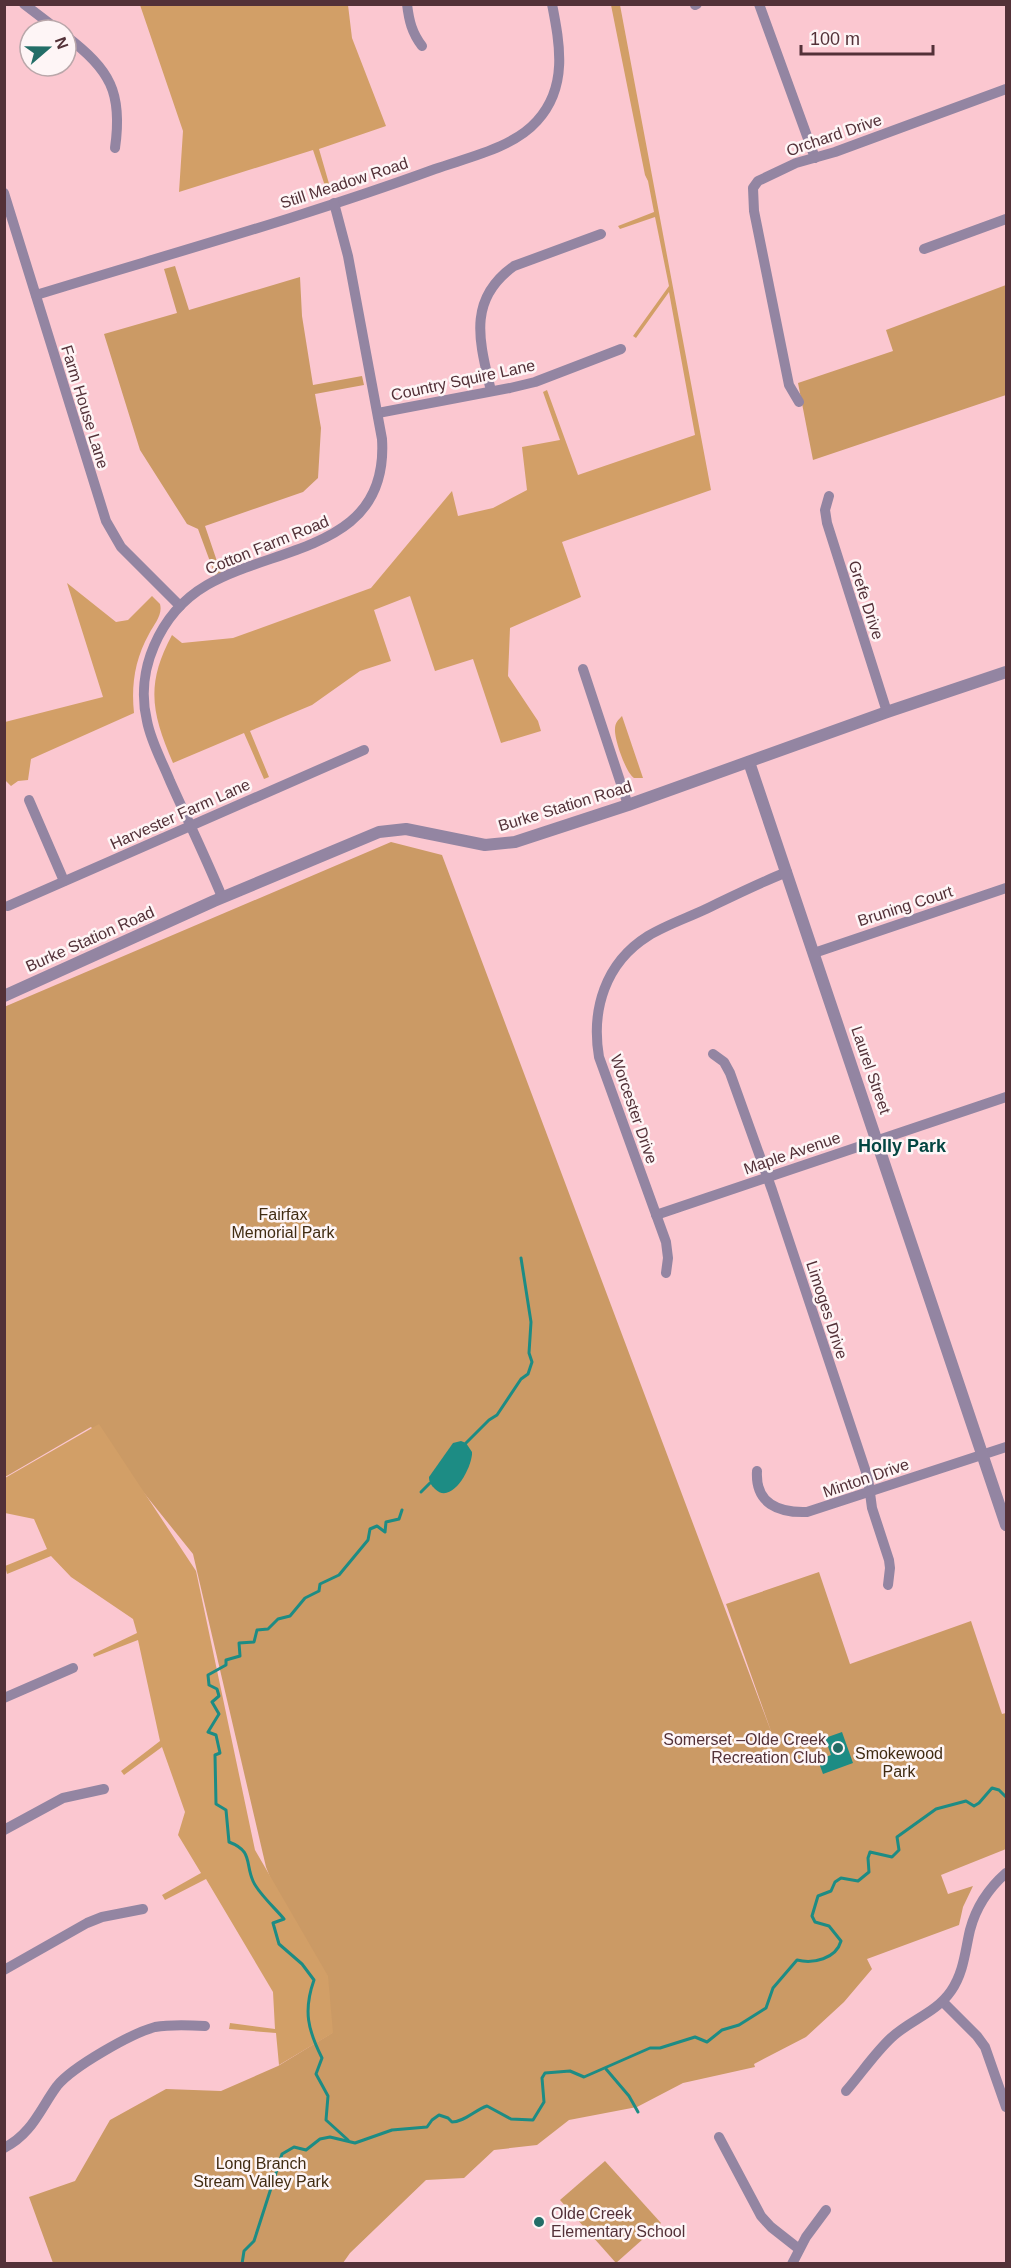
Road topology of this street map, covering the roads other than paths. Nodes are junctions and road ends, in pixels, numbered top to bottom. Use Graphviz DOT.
graph roads {
  1 [pos="24,4"];
  2 [pos="407,4"];
  3 [pos="552,4"];
  4 [pos="759,4"];
  5 [pos="42,18"];
  6 [pos="78,46"];
  7 [pos="422,46"];
  8 [pos="1006,89"];
  9 [pos="115,148"];
  10 [pos="815,158"];
  11 [pos="4,193"];
  12 [pos="334,203"];
  13 [pos="1006,219"];
  14 [pos="601,234"];
  15 [pos="924,249"];
  16 [pos="36,295"];
  17 [pos="621,349"];
  18 [pos="492,391"];
  19 [pos="799,402"];
  20 [pos="378,413"];
  21 [pos="829,496"];
  22 [pos="180,606"];
  23 [pos="583,669"];
  24 [pos="1006,672"];
  25 [pos="887,712"];
  26 [pos="364,750"];
  27 [pos="749,762"];
  28 [pos="29,800"];
  29 [pos="628,805"];
  30 [pos="190,826"];
  31 [pos="784,873"];
  32 [pos="64,881"];
  33 [pos="1006,888"];
  34 [pos="222,897"];
  35 [pos="8,906"];
  36 [pos="814,953"];
  37 [pos="4,996"];
  38 [pos="713,1054"];
  39 [pos="1006,1097"];
  40 [pos="877,1140"];
  41 [pos="767,1178"];
  42 [pos="656,1215"];
  43 [pos="666,1273"];
  44 [pos="1006,1447"];
  45 [pos="983,1455"];
  46 [pos="757,1471"];
  47 [pos="871,1492"];
  48 [pos="1006,1525"];
  49 [pos="888,1585"];
  50 [pos="73,1668"];
  51 [pos="4,1698"];
  52 [pos="104,1789"];
  53 [pos="4,1830"];
  54 [pos="1006,1873"];
  55 [pos="143,1909"];
  56 [pos="4,1970"];
  57 [pos="943,2002"];
  58 [pos="206,2026"];
  59 [pos="846,2091"];
  60 [pos="1006,2107"];
  61 [pos="719,2137"];
  62 [pos="4,2148"];
  63 [pos="826,2210"];
  64 [pos="799,2248"];
  65 [pos="792,2264"];
  1 -- 5 [label="street"];
  2 -- 7 [label="street"];
  3 -- 12 [label="street, Still Meadow Road"];
  4 -- 10 [label="street"];
  6 -- 9 [label="street"];
  8 -- 10 [label="street, Orchard Drive"];
  10 -- 19 [label="street, Orchard Drive"];
  11 -- 16 [label="street, Farm House Lane"];
  12 -- 16 [label="street, Still Meadow Road"];
  12 -- 20 [label="street, Cotton Farm Road"];
  13 -- 15 [label="street"];
  14 -- 18 [label="street"];
  16 -- 22 [label="street, Farm House Lane"];
  17 -- 18 [label="street, Country Squire Lane"];
  18 -- 20 [label="street, Country Squire Lane"];
  20 -- 22 [label="street, Cotton Farm Road"];
  21 -- 25 [label="street, Grefe Drive"];
  22 -- 30 [label="street, Cotton Farm Road"];
  23 -- 29 [label="street"];
  24 -- 25 [label="street, Burke Station Road"];
  25 -- 27 [label="street, Burke Station Road"];
  26 -- 30 [label="street, Harvester Farm Lane"];
  27 -- 29 [label="street, Burke Station Road"];
  27 -- 31 [label="street, Laurel Street"];
  28 -- 32 [label="street"];
  29 -- 34 [label="street, Burke Station Road"];
  30 -- 32 [label="street, Harvester Farm Lane"];
  30 -- 34 [label="street, Cotton Farm Road"];
  31 -- 36 [label="street, Laurel Street"];
  31 -- 42 [label="street, Worcester Drive"];
  32 -- 35 [label="street, Harvester Farm Lane"];
  33 -- 36 [label="street, Bruning Court"];
  34 -- 37 [label="street, Burke Station Road"];
  36 -- 40 [label="street, Laurel Street"];
  38 -- 41 [label="street, Limoges Drive"];
  39 -- 40 [label="street, Maple Avenue"];
  40 -- 41 [label="street, Maple Avenue"];
  40 -- 45 [label="street, Laurel Street"];
  41 -- 42 [label="street, Maple Avenue"];
  41 -- 47 [label="street, Limoges Drive"];
  42 -- 43 [label="street, Worcester Drive"];
  44 -- 45 [label="street, Minton Drive"];
  45 -- 47 [label="street, Minton Drive"];
  45 -- 48 [label="street, Laurel Street"];
  46 -- 47 [label="street, Minton Drive"];
  47 -- 49 [label="street, Limoges Drive"];
  50 -- 51 [label="street"];
  52 -- 53 [label="street"];
  54 -- 57 [label="street"];
  55 -- 56 [label="street"];
  57 -- 59 [label="street"];
  57 -- 60 [label="street"];
  58 -- 62 [label="street"];
  61 -- 64 [label="street"];
  63 -- 64 [label="street"];
  64 -- 65 [label="street"];
}
